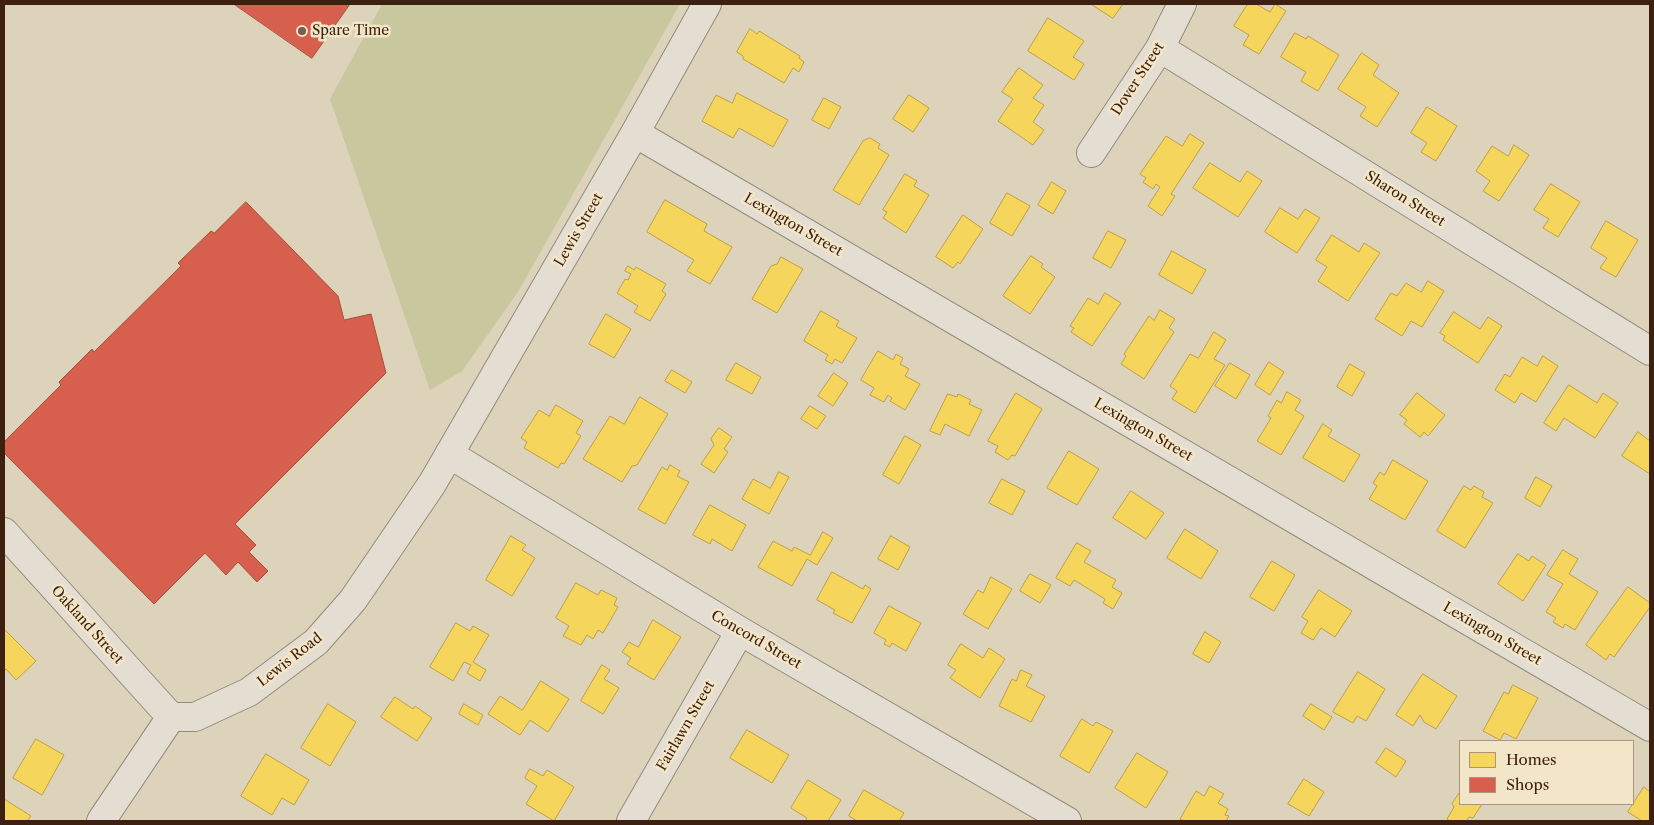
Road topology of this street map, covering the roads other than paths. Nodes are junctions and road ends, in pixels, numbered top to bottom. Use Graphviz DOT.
graph roads {
  1 [pos="707,4"];
  2 [pos="1182,4"];
  3 [pos="1160,48"];
  4 [pos="635,133"];
  5 [pos="1090,153"];
  6 [pos="1650,351"];
  7 [pos="448,454"];
  8 [pos="4,532"];
  9 [pos="740,632"];
  10 [pos="171,717"];
  11 [pos="1650,727"];
  12 [pos="101,821"];
  13 [pos="631,821"];
  14 [pos="1067,821"];
  1 -- 4 [label="street, Lewis Street"];
  2 -- 3 [label="street, Dover Street"];
  3 -- 5 [label="street, Dover Street"];
  3 -- 6 [label="street, Sharon Street"];
  4 -- 7 [label="street, Lewis Street"];
  4 -- 11 [label="street, Lexington Street"];
  7 -- 9 [label="street, Concord Street"];
  7 -- 10 [label="street, Lewis Road"];
  8 -- 10 [label="street, Oakland Street"];
  9 -- 13 [label="street, Fairlawn Street"];
  9 -- 14 [label="street, Concord Street"];
  10 -- 12 [label="street"];
}
